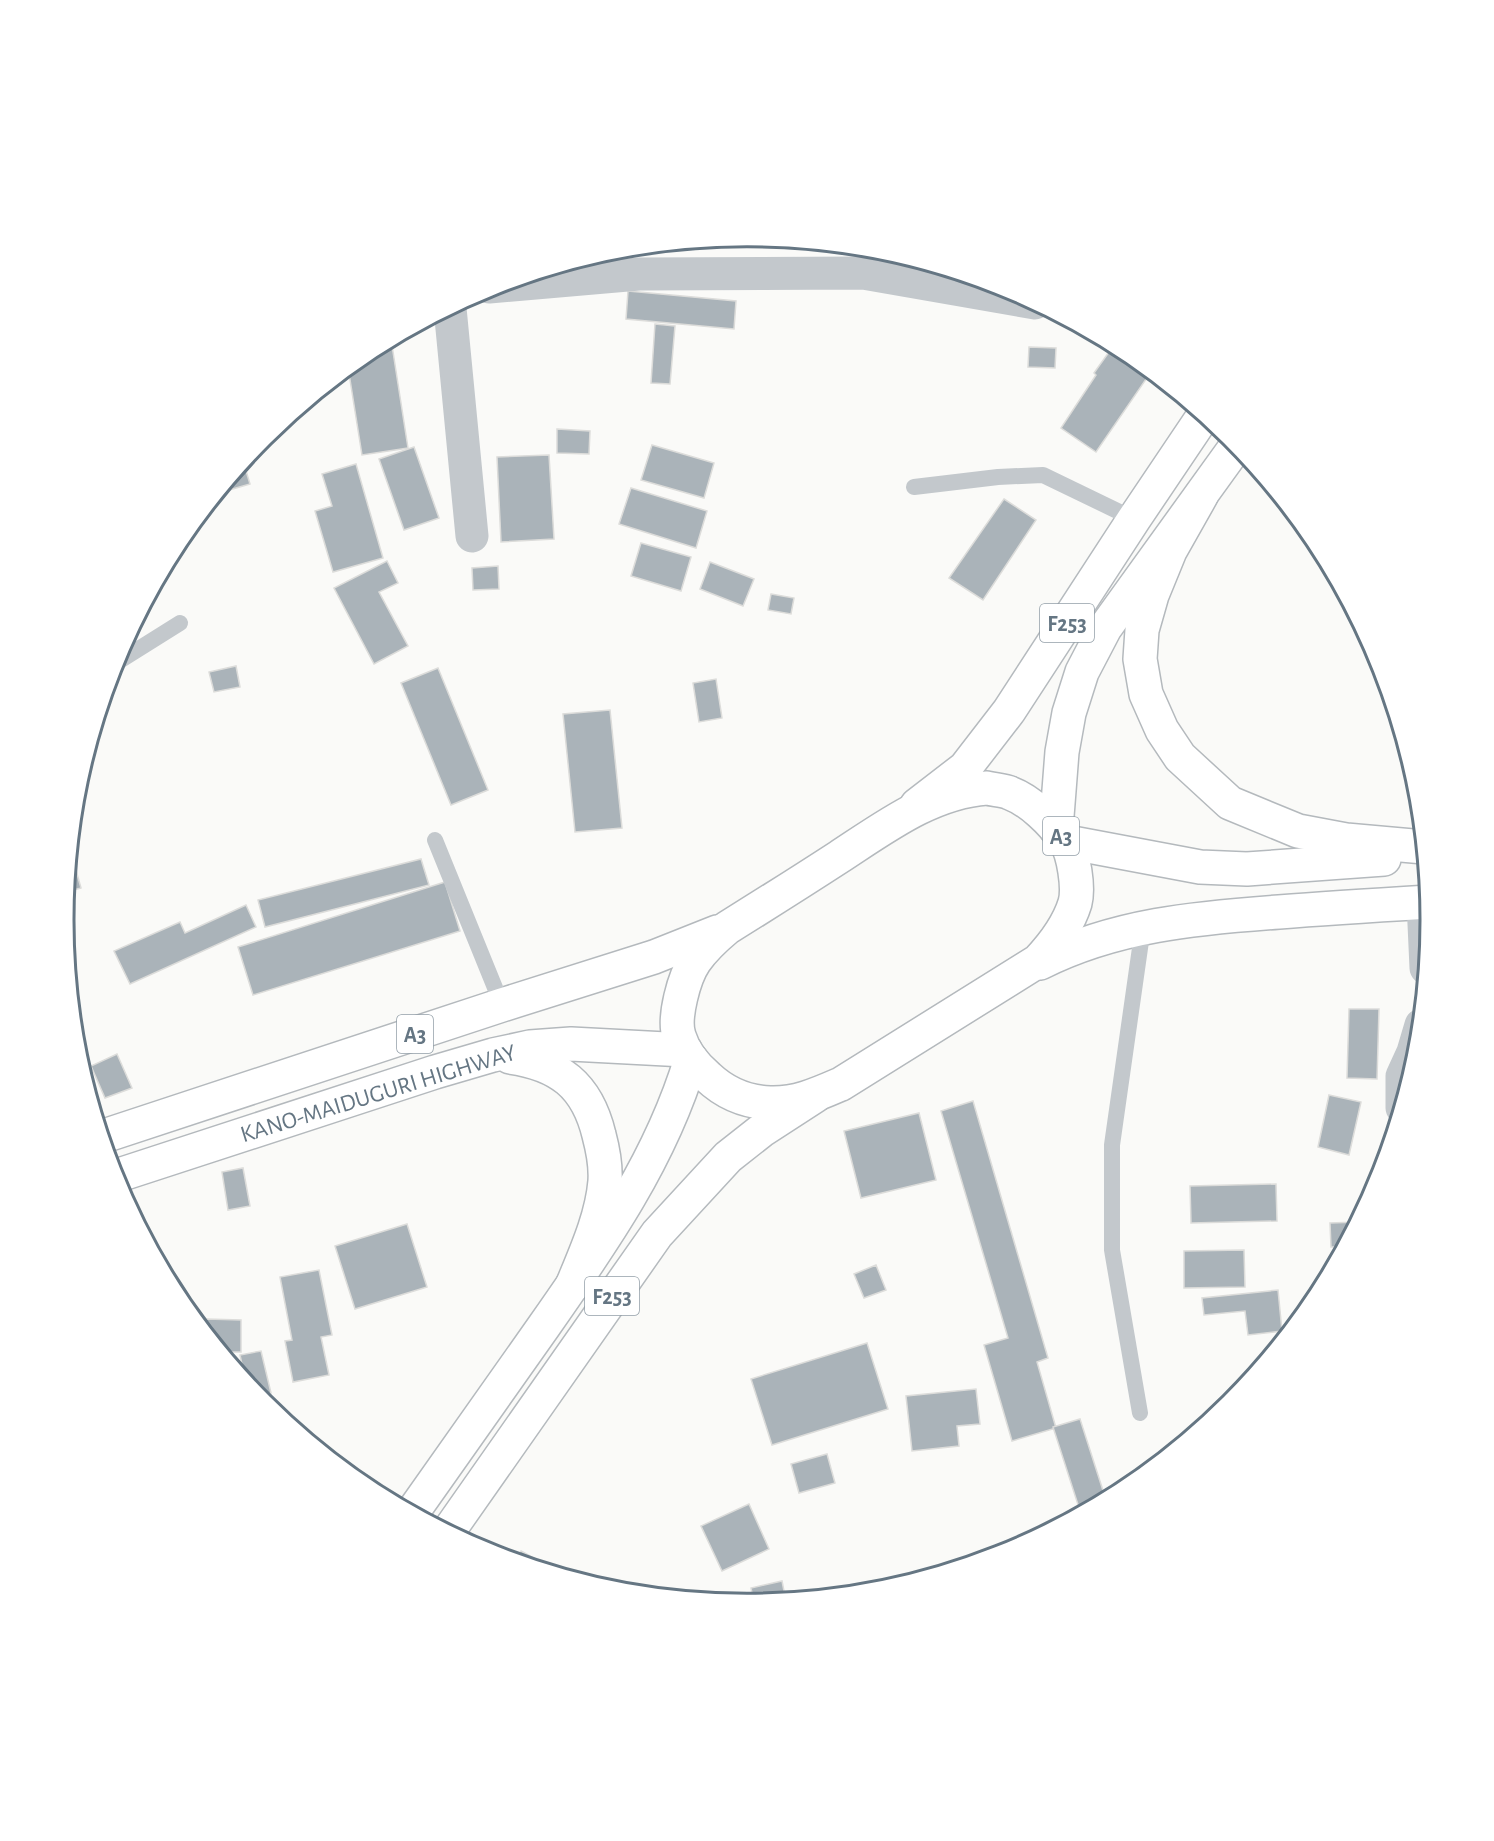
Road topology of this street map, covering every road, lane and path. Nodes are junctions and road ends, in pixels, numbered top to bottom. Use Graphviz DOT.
graph roads {
  1 [pos="638,261"];
  2 [pos="876,262"];
  3 [pos="551,277"];
  4 [pos="977,288"];
  5 [pos="451,315"];
  6 [pos="1199,422"];
  7 [pos="1232,453"];
  8 [pos="914,487"];
  9 [pos="1201,496"];
  10 [pos="1134,519"];
  11 [pos="472,536"];
  12 [pos="180,623"];
  13 [pos="128,655"];
  14 [pos="909,812"];
  15 [pos="1061,836"];
  16 [pos="435,840"];
  17 [pos="1416,846"];
  18 [pos="1417,857"];
  19 [pos="1420,902"];
  20 [pos="1143,927"];
  21 [pos="727,928"];
  22 [pos="1019,973"];
  23 [pos="502,1005"];
  24 [pos="493,1055"];
  25 [pos="688,1055"];
  26 [pos="814,1096"];
  27 [pos="108,1135"];
  28 [pos="123,1174"];
  29 [pos="572,1286"];
  30 [pos="1140,1413"];
  31 [pos="417,1508"];
  32 [pos="452,1526"];
  1 -- 2 [label="street"];
  1 -- 3 [label="street"];
  2 -- 4 [label="street"];
  5 -- 11 [label="street"];
  6 -- 10 [label="main road, F253"];
  7 -- 9 [label="main road, F253"];
  8 -- 10 [label="lane"];
  9 -- 15 [label="main road, F253"];
  9 -- 17 [label="main road"];
  10 -- 14 [label="main road, F253"];
  12 -- 13 [label="lane"];
  14 -- 15 [label="main road, A3"];
  14 -- 21 [label="main road, A3"];
  15 -- 18 [label="main road, A3"];
  15 -- 22 [label="main road, A3"];
  16 -- 23 [label="lane"];
  19 -- 20 [label="main road, A3"];
  20 -- 22 [label="main road, A3"];
  20 -- 30 [label="lane"];
  21 -- 23 [label="main road, KANO-MAIDUGURI HIGHWAY / A3"];
  21 -- 25 [label="main road, A3"];
  22 -- 26 [label="main road, A3"];
  23 -- 27 [label="main road, KANO-MAIDUGURI HIGHWAY / A3"];
  24 -- 25 [label="main road, KANO-MAIDUGURI HIGHWAY / A3"];
  24 -- 28 [label="main road, KANO-MAIDUGURI HIGHWAY / A3"];
  24 -- 29 [label="main road, A3"];
  25 -- 26 [label="main road, A3"];
  25 -- 29 [label="main road, F253"];
  26 -- 32 [label="main road, F253"];
  29 -- 31 [label="main road, F253"];
}
